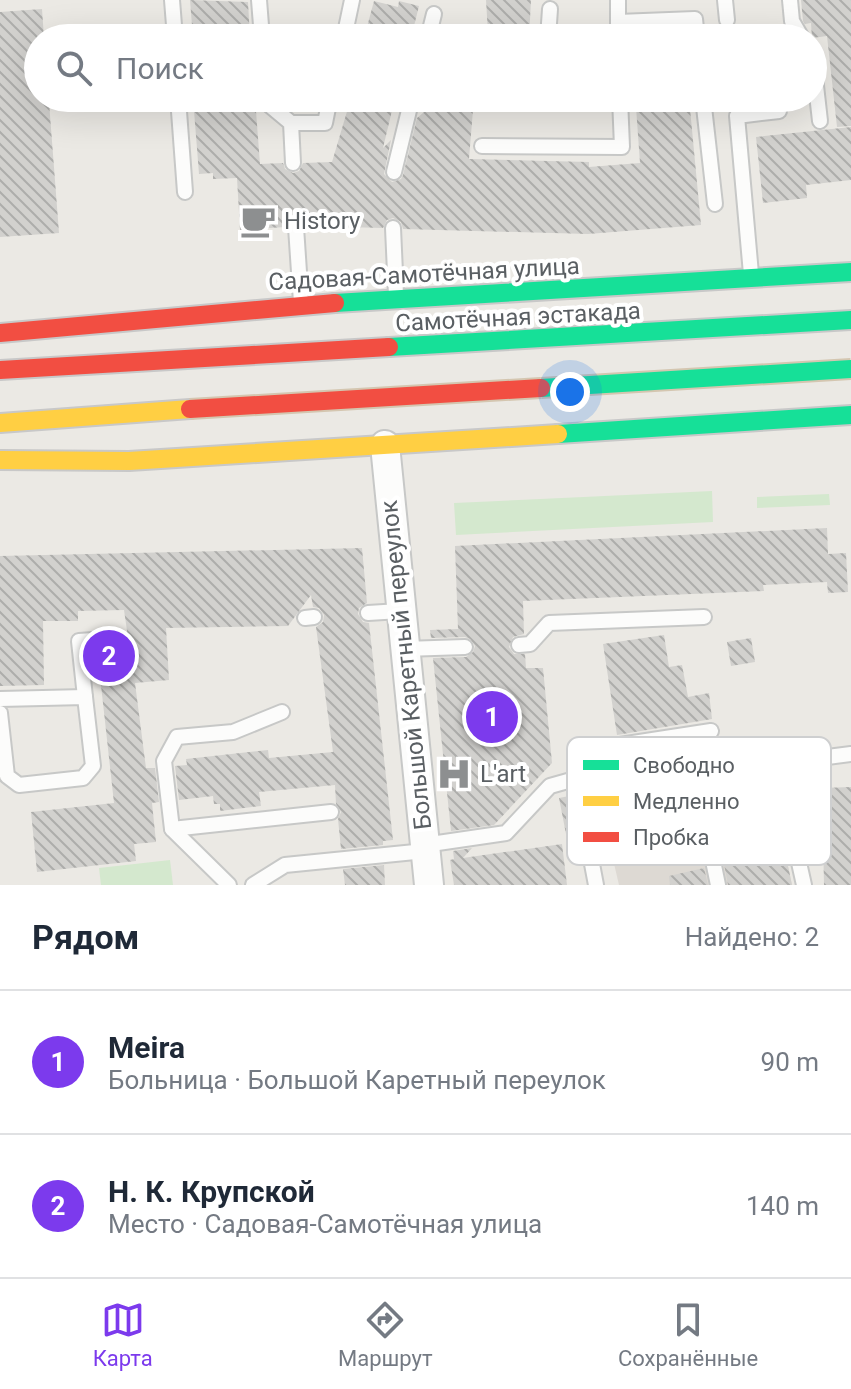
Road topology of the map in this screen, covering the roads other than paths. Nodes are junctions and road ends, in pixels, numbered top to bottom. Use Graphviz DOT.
graph roads {
  1 [pos="172,0"];
  2 [pos="259,0"];
  3 [pos="352,0"];
  4 [pos="618,0"];
  5 [pos="725,0"];
  6 [pos="790,0"];
  7 [pos="550,9"];
  8 [pos="434,14"];
  9 [pos="727,20"];
  10 [pos="618,22"];
  11 [pos="174,24"];
  12 [pos="261,24"];
  13 [pos="347,24"];
  14 [pos="432,24"];
  15 [pos="549,24"];
  16 [pos="696,24"];
  17 [pos="794,24"];
  18 [pos="179,112"];
  19 [pos="278,112"];
  20 [pos="327,112"];
  21 [pos="409,112"];
  22 [pos="621,112"];
  23 [pos="705,112"];
  24 [pos="771,112"];
  25 [pos="819,112"];
  26 [pos="820,121"];
  27 [pos="291,123"];
  28 [pos="482,146"];
  29 [pos="293,163"];
  30 [pos="394,172"];
  31 [pos="185,192"];
  32 [pos="715,204"];
  33 [pos="296,227"];
  34 [pos="393,228"];
  35 [pos="851,272"];
  36 [pos="752,278"];
  37 [pos="396,300"];
  38 [pos="301,305"];
  39 [pos="851,320"];
  40 [pos="0,333"];
  41 [pos="851,369"];
  42 [pos="0,370"];
  43 [pos="851,415"];
  44 [pos="0,423"];
  45 [pos="385,445"];
  46 [pos="7,462"];
  47 [pos="400,611"];
  48 [pos="368,613"];
  49 [pos="704,617"];
  50 [pos="107,639"];
  51 [pos="519,645"];
  52 [pos="465,647"];
  53 [pos="404,649"];
  54 [pos="85,697"];
  55 [pos="0,699"];
  56 [pos="282,712"];
  57 [pos="0,713"];
  58 [pos="711,731"];
  59 [pos="672,737"];
  60 [pos="851,754"];
  61 [pos="831,757"];
  62 [pos="567,781"];
  63 [pos="331,812"];
  64 [pos="172,829"];
  65 [pos="425,848"];
  66 [pos="592,865"];
  67 [pos="714,865"];
  68 [pos="800,865"];
  69 [pos="229,885"];
  70 [pos="253,885"];
  71 [pos="429,885"];
  72 [pos="596,885"];
  73 [pos="718,885"];
  74 [pos="804,885"];
  1 -- 11 [label="lane"];
  2 -- 12 [label="lane"];
  3 -- 13 [label="lane"];
  4 -- 10 [label="lane"];
  5 -- 9 [label="lane"];
  6 -- 17 [label="lane"];
  7 -- 15 [label="lane"];
  8 -- 14 [label="lane"];
  10 -- 16 [label="lane"];
  18 -- 31 [label="lane"];
  19 -- 27 [label="lane"];
  20 -- 27 [label="lane"];
  21 -- 30 [label="lane"];
  22 -- 28 [label="lane"];
  23 -- 32 [label="lane"];
  24 -- 36 [label="lane"];
  25 -- 26 [label="lane"];
  27 -- 29 [label="lane"];
  33 -- 38 [label="lane"];
  34 -- 37 [label="lane"];
  35 -- 36 [label="main road, Садовая-Самотёчная улица"];
  36 -- 37 [label="main road, Садовая-Самотёчная улица"];
  37 -- 38 [label="main road, Садовая-Самотёчная улица"];
  38 -- 40 [label="main road, Садовая-Самотёчная улица"];
  39 -- 42 [label="main road, Самотёчная эстакада"];
  41 -- 44 [label="main road, bridge"];
  43 -- 45 [label="main road"];
  45 -- 46 [label="main road"];
  45 -- 47 [label="street, Большой Каретный переулок"];
  47 -- 48 [label="lane"];
  47 -- 53 [label="street, Большой Каретный переулок"];
  49 -- 51 [label="lane"];
  50 -- 54 [label="lane"];
  52 -- 53 [label="lane"];
  53 -- 65 [label="street, Большой Каретный переулок"];
  54 -- 55 [label="lane"];
  54 -- 57 [label="lane"];
  56 -- 64 [label="lane"];
  58 -- 59 [label="lane"];
  60 -- 61 [label="lane"];
  62 -- 65 [label="lane"];
  63 -- 64 [label="lane"];
  64 -- 69 [label="lane"];
  65 -- 70 [label="lane"];
  65 -- 71 [label="street, Большой Каретный переулок"];
  66 -- 72 [label="lane"];
  67 -- 73 [label="lane"];
  68 -- 74 [label="lane"];
}
